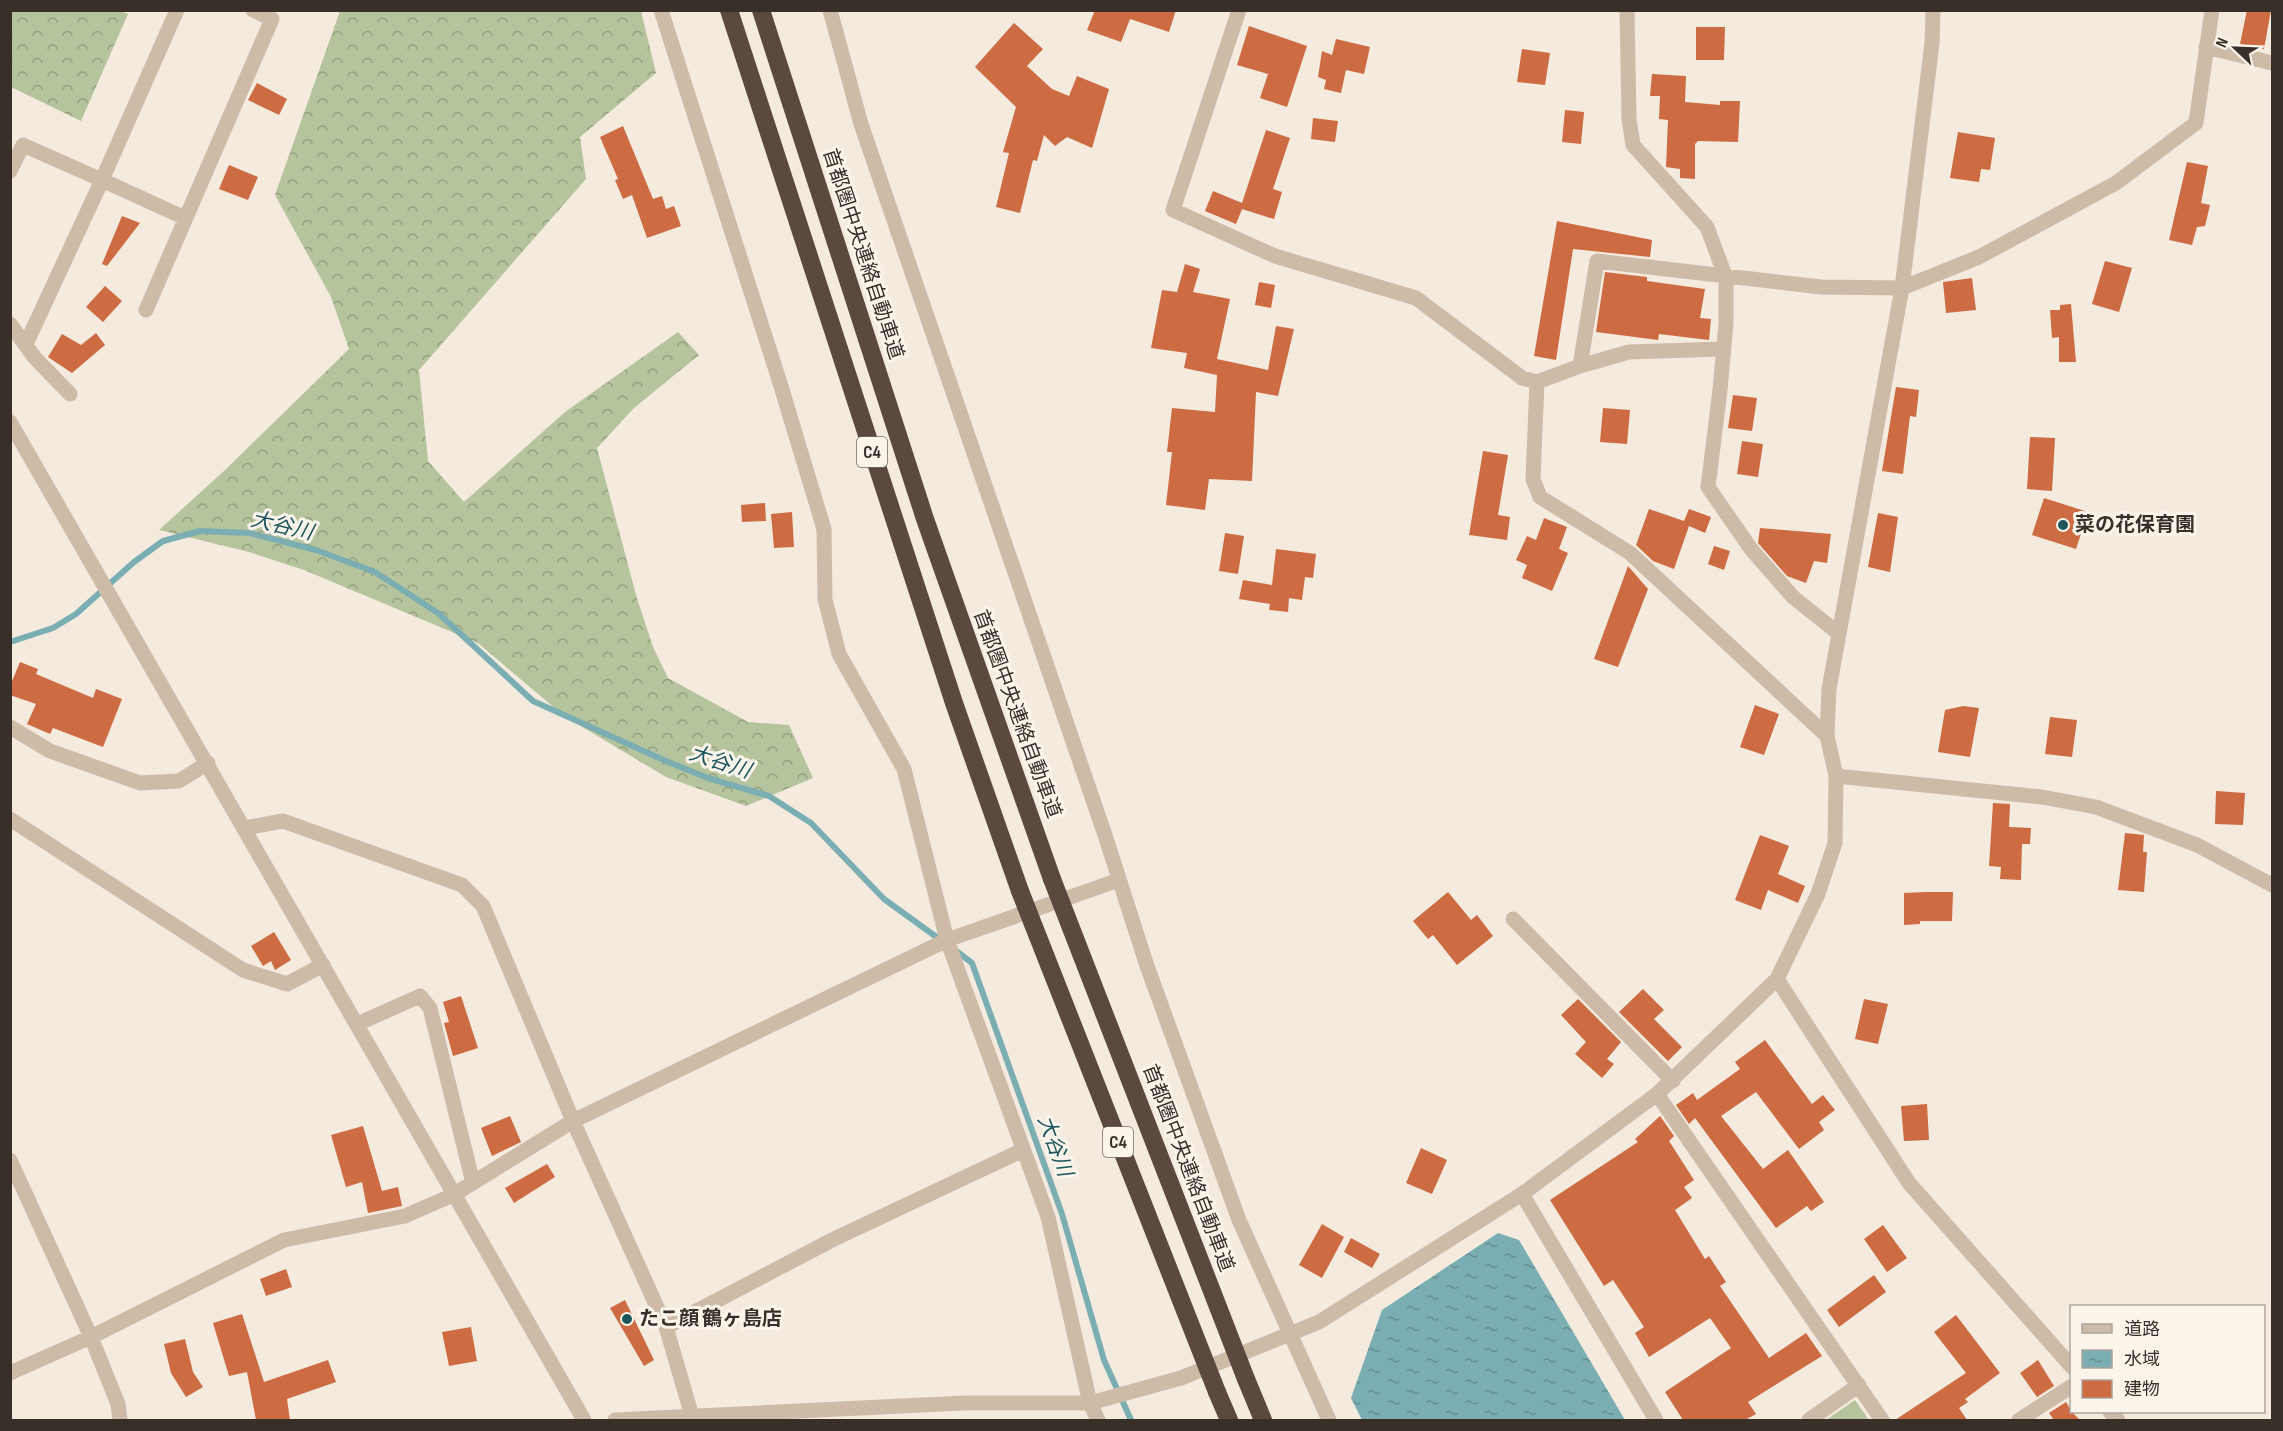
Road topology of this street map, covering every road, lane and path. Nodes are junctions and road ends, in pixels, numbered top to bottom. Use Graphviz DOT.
graph roads {
  1 [pos="177,10"];
  2 [pos="253,10"];
  3 [pos="661,10"];
  4 [pos="724,10"];
  5 [pos="729,10"];
  6 [pos="763,10"];
  7 [pos="830,10"];
  8 [pos="1239,10"];
  9 [pos="1627,10"];
  10 [pos="1933,10"];
  11 [pos="2212,10"];
  12 [pos="2206,47"];
  13 [pos="2272,63"];
  14 [pos="750,78"];
  15 [pos="10,171"];
  16 [pos="102,180"];
  17 [pos="185,218"];
  18 [pos="1726,278"];
  19 [pos="1902,288"];
  20 [pos="146,310"];
  21 [pos="10,324"];
  22 [pos="26,344"];
  23 [pos="1722,349"];
  24 [pos="1580,366"];
  25 [pos="1537,382"];
  26 [pos="70,394"];
  27 [pos="10,422"];
  28 [pos="1838,633"];
  29 [pos="10,727"];
  30 [pos="1827,736"];
  31 [pos="208,763"];
  32 [pos="1836,776"];
  33 [pos="10,819"];
  34 [pos="245,828"];
  35 [pos="1119,880"];
  36 [pos="2272,885"];
  37 [pos="1513,919"];
  38 [pos="947,940"];
  39 [pos="323,965"];
  40 [pos="1777,979"];
  41 [pos="357,1024"];
  42 [pos="1673,1081"];
  43 [pos="1657,1094"];
  44 [pos="573,1121"];
  45 [pos="1023,1150"];
  46 [pos="10,1160"];
  47 [pos="473,1183"];
  48 [pos="1522,1194"];
  49 [pos="453,1195"];
  50 [pos="666,1327"];
  51 [pos="1292,1334"];
  52 [pos="92,1336"];
  53 [pos="2070,1365"];
  54 [pos="10,1373"];
  55 [pos="1859,1385"];
  56 [pos="2070,1387"];
  57 [pos="1090,1402"];
  58 [pos="692,1416"];
  59 [pos="120,1420"];
  60 [pos="584,1420"];
  61 [pos="615,1420"];
  62 [pos="1098,1420"];
  63 [pos="1228,1420"];
  64 [pos="1263,1420"];
  65 [pos="1329,1420"];
  66 [pos="1656,1420"];
  67 [pos="1809,1420"];
  68 [pos="1882,1420"];
  69 [pos="2019,1420"];
  1 -- 16 [label="street"];
  2 -- 17 [label="street"];
  3 -- 38 [label="street"];
  4 -- 14 [label="highway"];
  5 -- 14 [label="highway, C4"];
  6 -- 64 [label="highway, 首都圏中央連絡自動車道 / C4, bridge"];
  7 -- 35 [label="street"];
  8 -- 25 [label="street"];
  9 -- 18 [label="street"];
  10 -- 19 [label="street"];
  11 -- 12 [label="street"];
  12 -- 13 [label="street"];
  12 -- 19 [label="street"];
  14 -- 63 [label="highway, C4, bridge"];
  15 -- 16 [label="street"];
  16 -- 17 [label="street"];
  16 -- 22 [label="street"];
  17 -- 20 [label="street"];
  18 -- 19 [label="street"];
  18 -- 23 [label="street"];
  18 -- 24 [label="street"];
  19 -- 28 [label="street"];
  21 -- 22 [label="street"];
  22 -- 26 [label="street"];
  23 -- 24 [label="street"];
  23 -- 28 [label="street"];
  24 -- 25 [label="street"];
  25 -- 30 [label="street"];
  27 -- 31 [label="street"];
  28 -- 30 [label="street"];
  29 -- 31 [label="street"];
  30 -- 32 [label="street"];
  31 -- 34 [label="street"];
  32 -- 36 [label="street"];
  32 -- 40 [label="street"];
  33 -- 39 [label="street"];
  34 -- 39 [label="street"];
  34 -- 44 [label="street"];
  35 -- 38 [label="street"];
  35 -- 51 [label="street"];
  37 -- 42 [label="street"];
  38 -- 44 [label="street"];
  38 -- 45 [label="street"];
  39 -- 41 [label="street"];
  40 -- 42 [label="street"];
  40 -- 53 [label="street"];
  41 -- 47 [label="street"];
  41 -- 49 [label="street"];
  42 -- 43 [label="street"];
  43 -- 48 [label="street"];
  43 -- 55 [label="street"];
  44 -- 47 [label="street"];
  44 -- 50 [label="street"];
  45 -- 50 [label="street"];
  45 -- 57 [label="street"];
  46 -- 52 [label="street"];
  47 -- 49 [label="street"];
  48 -- 51 [label="street"];
  48 -- 66 [label="street"];
  49 -- 52 [label="street"];
  49 -- 60 [label="street"];
  50 -- 58 [label="street"];
  51 -- 57 [label="street"];
  51 -- 65 [label="street"];
  52 -- 54 [label="street"];
  52 -- 59 [label="street"];
  55 -- 67 [label="street"];
  55 -- 68 [label="street"];
  56 -- 69 [label="street"];
  57 -- 58 [label="street"];
  57 -- 62 [label="street"];
  58 -- 61 [label="street"];
}
